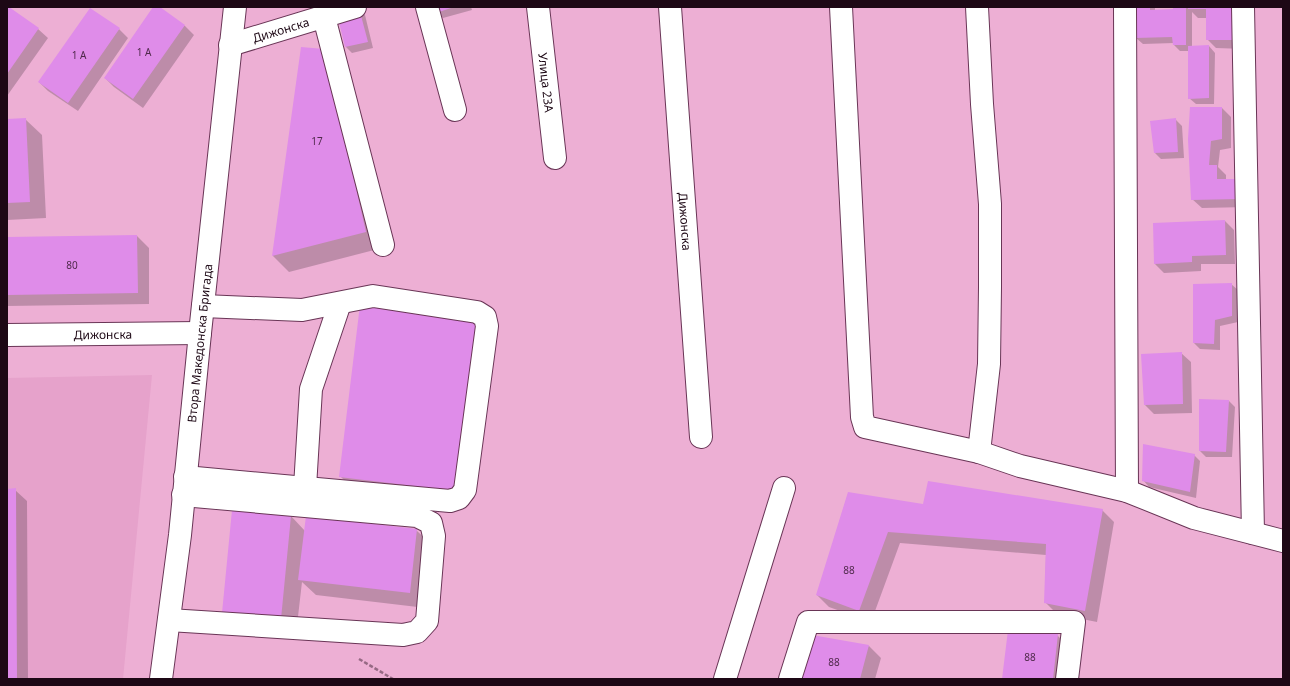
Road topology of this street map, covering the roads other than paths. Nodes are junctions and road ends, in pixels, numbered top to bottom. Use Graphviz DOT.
graph roads {
  1 [pos="235,7"];
  2 [pos="355,7"];
  3 [pos="427,7"];
  4 [pos="538,7"];
  5 [pos="670,7"];
  6 [pos="841,7"];
  7 [pos="978,7"];
  8 [pos="1125,7"];
  9 [pos="1243,7"];
  10 [pos="324,17"];
  11 [pos="230,45"];
  12 [pos="455,110"];
  13 [pos="556,158"];
  14 [pos="383,245"];
  15 [pos="340,303"];
  16 [pos="203,306"];
  17 [pos="200,333"];
  18 [pos="7,335"];
  19 [pos="701,437"];
  20 [pos="979,452"];
  21 [pos="184,486"];
  22 [pos="305,487"];
  23 [pos="784,488"];
  24 [pos="1127,491"];
  25 [pos="1253,534"];
  26 [pos="1283,541"];
  27 [pos="169,620"];
  28 [pos="161,679"];
  29 [pos="725,679"];
  30 [pos="790,679"];
  31 [pos="1067,679"];
  1 -- 11 [label="street, Втора Македонска Бригада"];
  2 -- 10 [label="street, Дижонска"];
  3 -- 12 [label="street"];
  4 -- 13 [label="street, Улица 23А"];
  5 -- 19 [label="street, Дижонска"];
  6 -- 20 [label="street"];
  7 -- 20 [label="street"];
  8 -- 24 [label="street"];
  9 -- 25 [label="street"];
  10 -- 11 [label="street, Дижонска"];
  10 -- 14 [label="street"];
  11 -- 16 [label="street, Втора Македонска Бригада"];
  15 -- 16 [label="street"];
  15 -- 22 [label="street"];
  15 -- 22 [label="street"];
  16 -- 17 [label="street, Втора Македонска Бригада"];
  17 -- 18 [label="street, Дижонска"];
  17 -- 21 [label="street, Втора Македонска Бригада"];
  20 -- 24 [label="street"];
  21 -- 22 [label="street"];
  21 -- 27 [label="street, Втора Македонска Бригада"];
  21 -- 27 [label="street"];
  23 -- 29 [label="street"];
  24 -- 25 [label="street"];
  25 -- 26 [label="street"];
  27 -- 28 [label="street, Втора Македонска Бригада"];
  30 -- 31 [label="street"];
}
